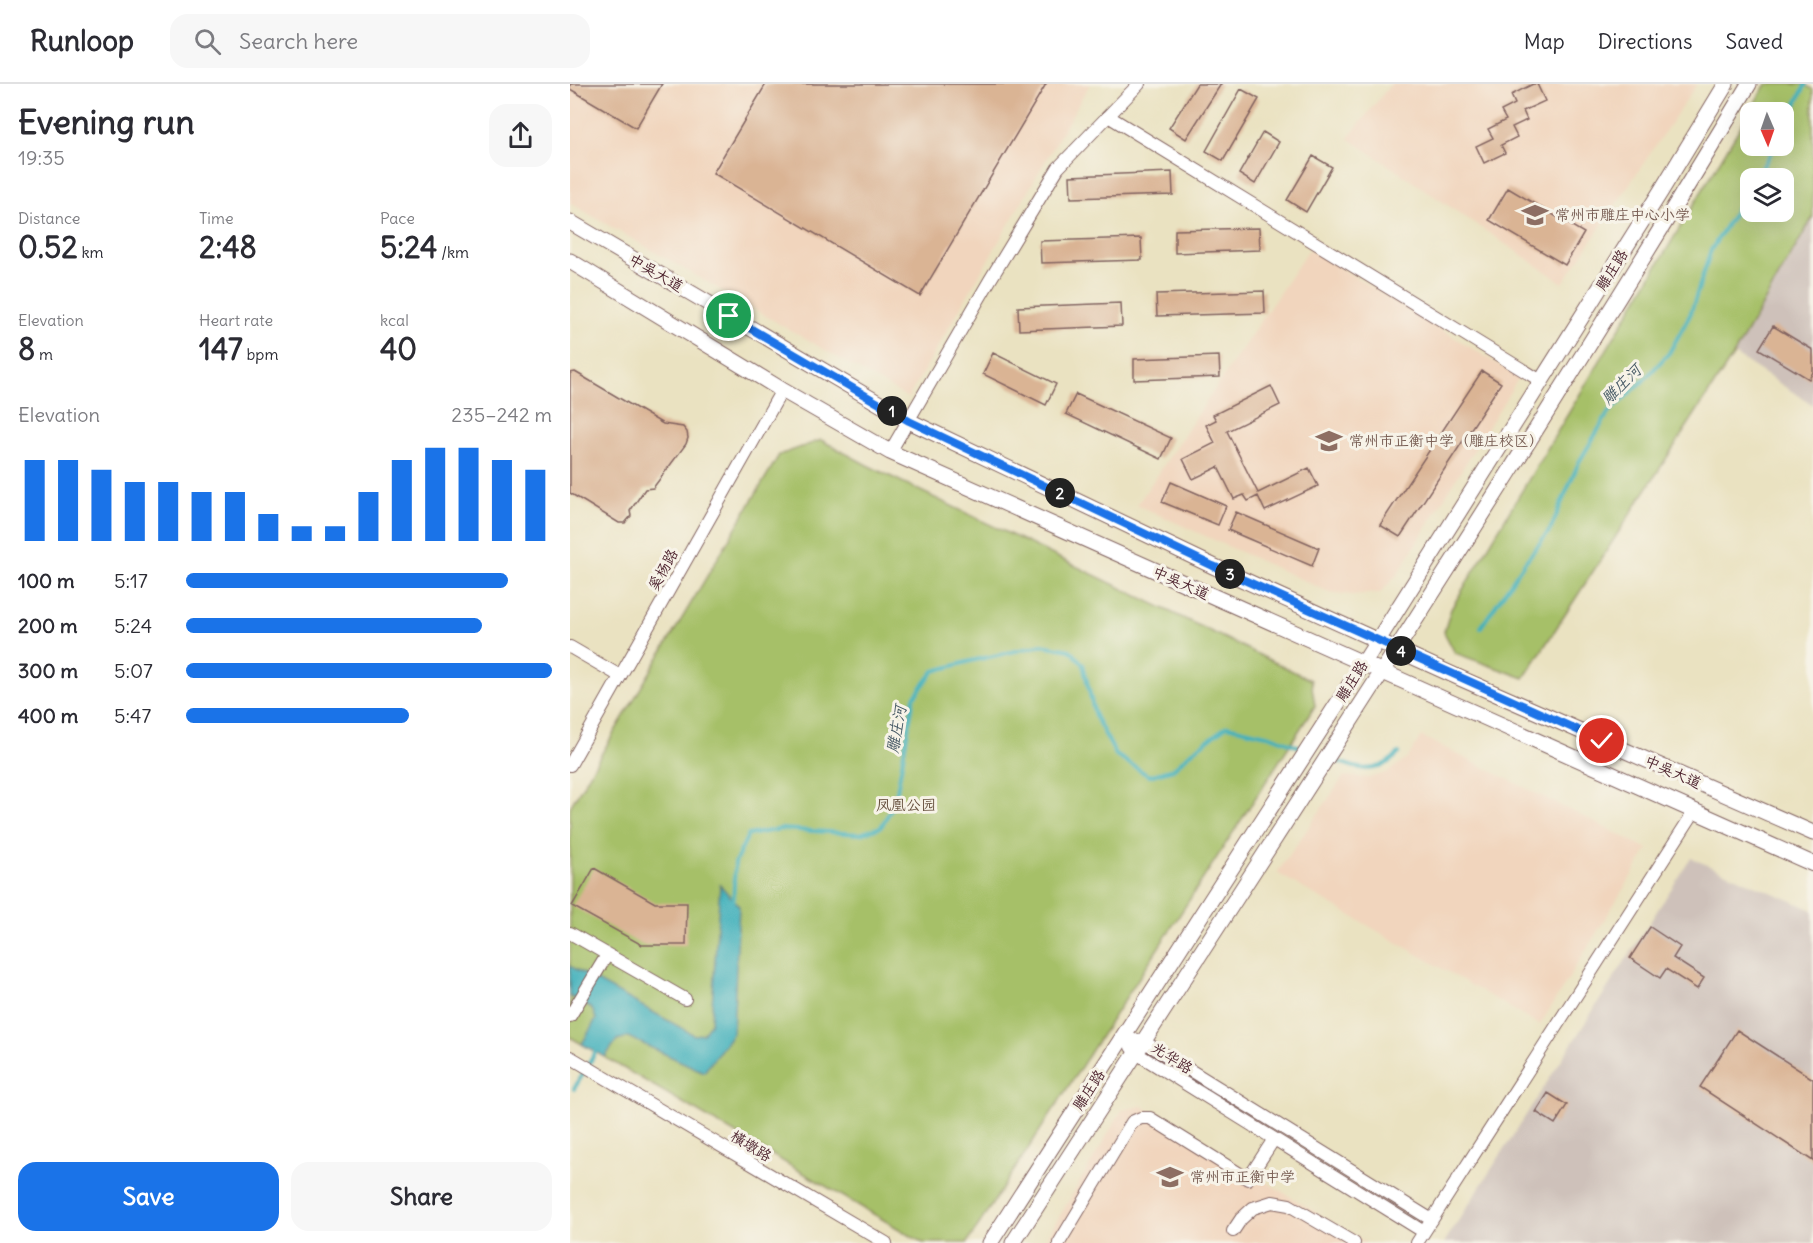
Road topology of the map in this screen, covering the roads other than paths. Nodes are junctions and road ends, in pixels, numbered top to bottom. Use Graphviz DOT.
graph roads {
  1 [pos="1139,84"];
  2 [pos="1726,84"];
  3 [pos="1749,84"];
  4 [pos="1108,116"];
  5 [pos="570,222"];
  6 [pos="570,261"];
  7 [pos="1541,381"];
  8 [pos="782,390"];
  9 [pos="909,421"];
  10 [pos="890,452"];
  11 [pos="1376,640"];
  12 [pos="570,647"];
  13 [pos="1396,649"];
  14 [pos="1363,664"];
  15 [pos="1381,672"];
  16 [pos="620,675"];
  17 [pos="570,765"];
  18 [pos="1694,812"];
  19 [pos="1813,833"];
  20 [pos="1813,864"];
  21 [pos="570,933"];
  22 [pos="607,955"];
  23 [pos="685,999"];
  24 [pos="573,1010"];
  25 [pos="1123,1037"];
  26 [pos="1139,1047"];
  27 [pos="570,1057"];
  28 [pos="1274,1139"];
  29 [pos="1432,1220"];
  30 [pos="1233,1231"];
  31 [pos="1420,1238"];
  32 [pos="886,1243"];
  33 [pos="990,1243"];
  34 [pos="1013,1243"];
  35 [pos="1059,1243"];
  36 [pos="1354,1243"];
  1 -- 4 [label="street"];
  2 -- 7 [label="main road, 雕庄路"];
  3 -- 13 [label="main road, 雕庄路"];
  4 -- 7 [label="street"];
  4 -- 9 [label="street"];
  5 -- 9 [label="main road, 中吴大道"];
  6 -- 8 [label="main road, 中吴大道"];
  7 -- 11 [label="main road, 雕庄路"];
  8 -- 10 [label="main road, 中吴大道"];
  8 -- 16 [label="street, 奚杨路"];
  9 -- 10 [label="street"];
  9 -- 11 [label="main road, 中吴大道"];
  10 -- 14 [label="main road, 中吴大道"];
  11 -- 13 [label="main road, 中吴大道"];
  11 -- 14 [label="main road, 雕庄路"];
  12 -- 16 [label="street"];
  13 -- 15 [label="main road, 雕庄路"];
  13 -- 19 [label="main road, 中吴大道"];
  14 -- 15 [label="main road, 中吴大道"];
  14 -- 25 [label="main road, 雕庄路"];
  15 -- 18 [label="main road, 中吴大道"];
  15 -- 26 [label="main road, 雕庄路"];
  16 -- 17 [label="street, 奚杨路"];
  18 -- 20 [label="main road, 中吴大道"];
  18 -- 29 [label="street"];
  21 -- 22 [label="street"];
  22 -- 23 [label="street"];
  22 -- 24 [label="street"];
  25 -- 26 [label="street, 光华路"];
  25 -- 33 [label="main road, 雕庄路"];
  26 -- 28 [label="street, 光华路"];
  26 -- 29 [label="street, 光华路"];
  26 -- 34 [label="main road, 雕庄路"];
  27 -- 32 [label="street, 横墩路"];
  28 -- 31 [label="street, 光华路"];
  28 -- 35 [label="street"];
  29 -- 31 [label="street"];
  30 -- 36 [label="street"];
}
